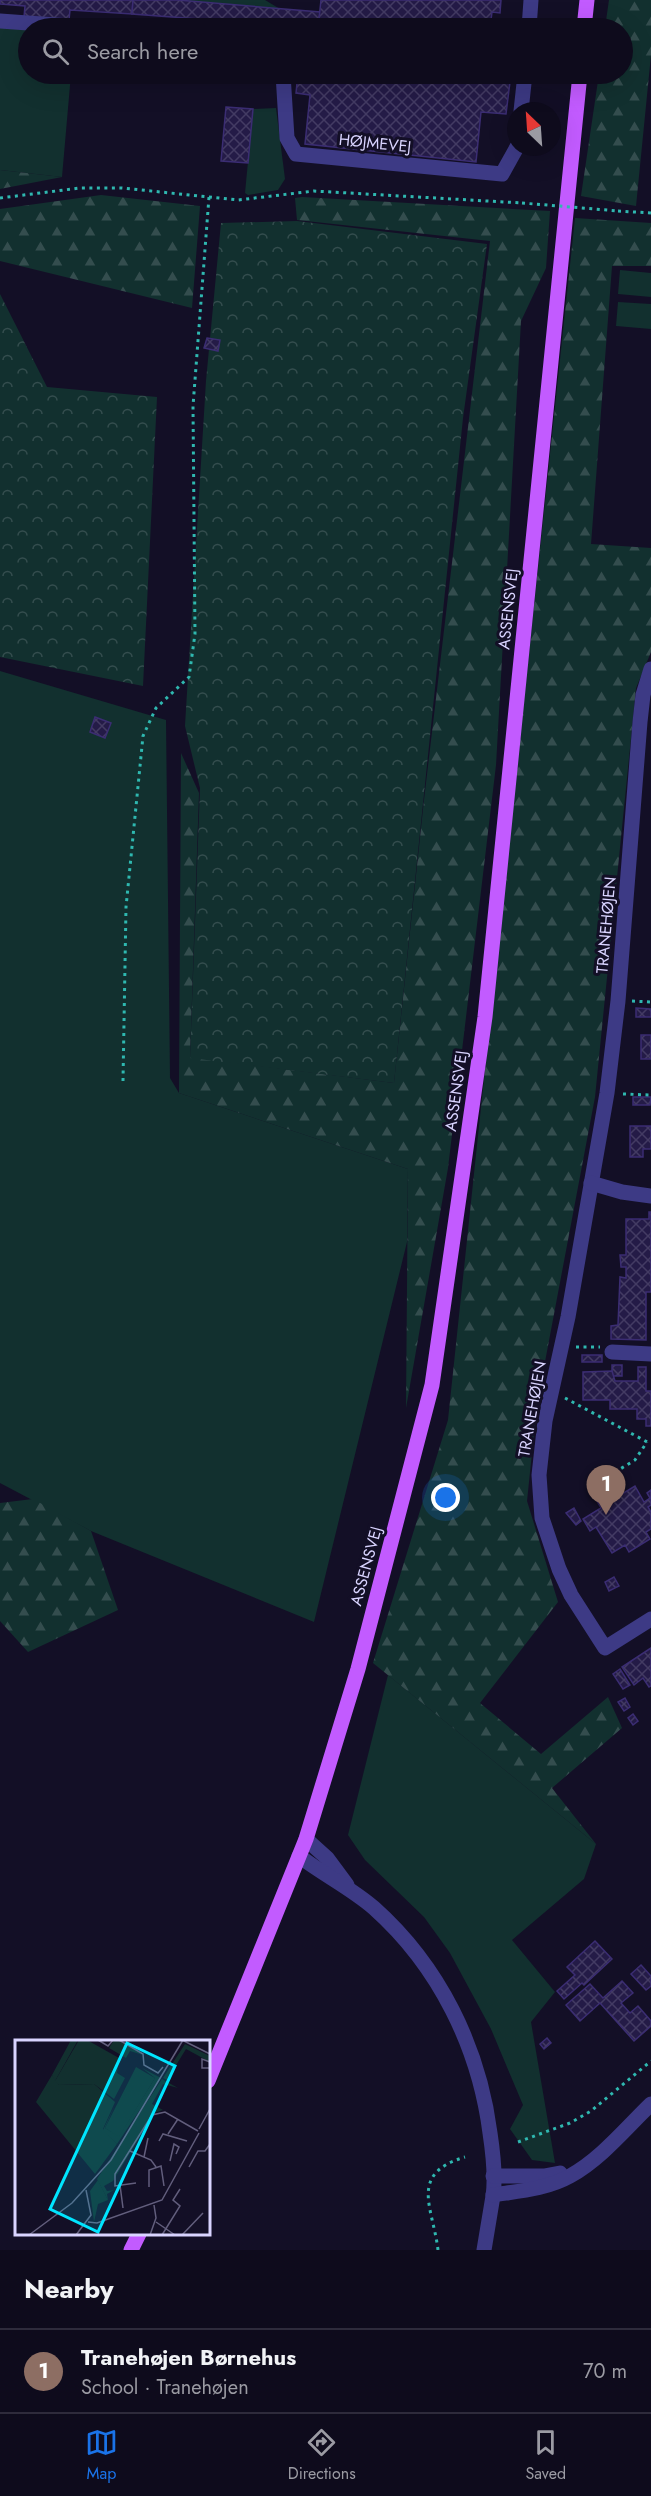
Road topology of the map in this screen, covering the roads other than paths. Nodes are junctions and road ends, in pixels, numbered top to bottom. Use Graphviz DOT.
graph roads {
  1 [pos="531,0"];
  2 [pos="587,0"];
  3 [pos="530,18"];
  4 [pos="585,18"];
  5 [pos="0,21"];
  6 [pos="18,22"];
  7 [pos="284,84"];
  8 [pos="524,84"];
  9 [pos="579,84"];
  10 [pos="522,102"];
  11 [pos="512,156"];
  12 [pos="651,669"];
  13 [pos="591,1183"];
  14 [pos="651,1196"];
  15 [pos="612,1352"];
  16 [pos="651,1354"];
  17 [pos="651,1619"];
  18 [pos="306,1839"];
  19 [pos="299,1856"];
  20 [pos="351,1889"];
  21 [pos="210,2076"];
  22 [pos="651,2104"];
  23 [pos="583,2167"];
  24 [pos="493,2176"];
  25 [pos="493,2195"];
  26 [pos="138,2235"];
  27 [pos="131,2250"];
  28 [pos="484,2250"];
  1 -- 3 [label="street"];
  2 -- 4 [label="main road"];
  5 -- 6 [label="street"];
  7 -- 11 [label="street, HØJMEVEJ"];
  8 -- 10 [label="street"];
  9 -- 18 [label="main road, ASSENSVEJ"];
  12 -- 13 [label="street, TRANEHØJEN"];
  13 -- 14 [label="street"];
  13 -- 17 [label="street, TRANEHØJEN"];
  15 -- 16 [label="street"];
  18 -- 19 [label="main road, ASSENSVEJ"];
  18 -- 20 [label="street"];
  19 -- 20 [label="street"];
  19 -- 21 [label="main road, ASSENSVEJ"];
  20 -- 24 [label="street"];
  22 -- 23 [label="street"];
  23 -- 24 [label="street"];
  23 -- 25 [label="street"];
  24 -- 25 [label="street"];
  25 -- 28 [label="street"];
  26 -- 27 [label="main road"];
}
